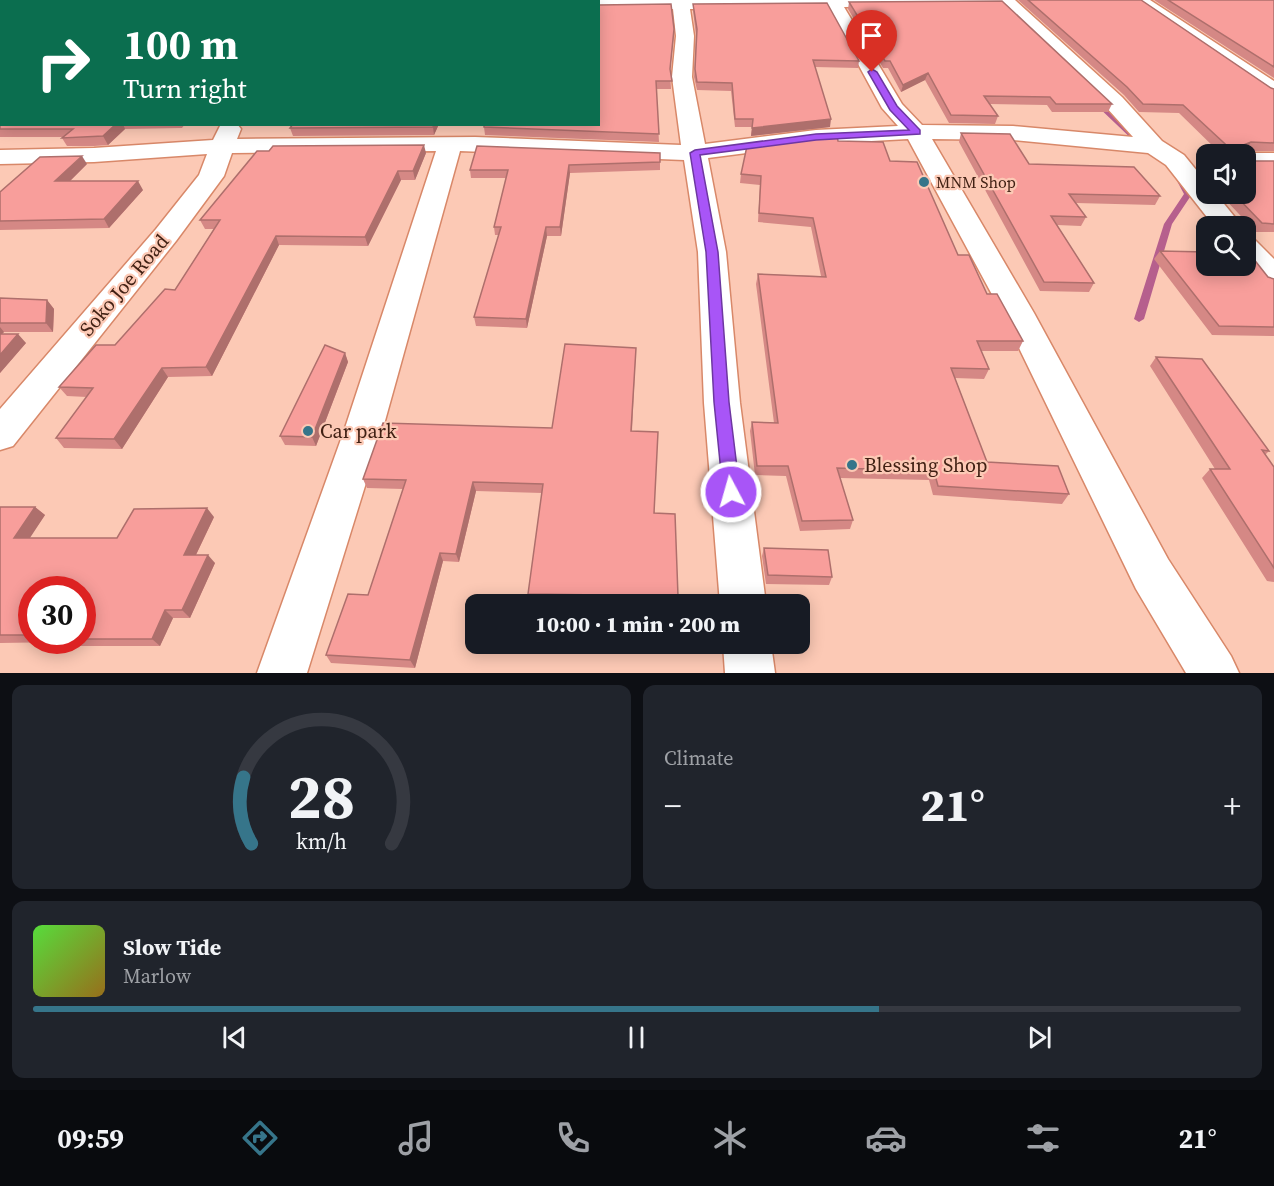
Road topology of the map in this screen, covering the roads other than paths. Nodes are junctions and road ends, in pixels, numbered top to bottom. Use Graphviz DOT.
graph roads {
  1 [pos="831,0"];
  2 [pos="1004,0"];
  3 [pos="1139,0"];
  4 [pos="685,2"];
  5 [pos="600,5"];
  6 [pos="1274,90"];
  7 [pos="916,132"];
  8 [pos="228,135"];
  9 [pos="408,135"];
  10 [pos="450,145"];
  11 [pos="1154,146"];
  12 [pos="695,153"];
  13 [pos="0,157"];
  14 [pos="1176,160"];
  15 [pos="1196,160"];
  16 [pos="1256,160"];
  17 [pos="1274,160"];
  18 [pos="1220,216"];
  19 [pos="1256,258"];
  20 [pos="1274,277"];
  21 [pos="0,435"];
  22 [pos="742,594"];
  23 [pos="748,654"];
  24 [pos="282,673"];
  25 [pos="750,673"];
  26 [pos="1214,673"];
  1 -- 2 [label="street"];
  1 -- 4 [label="street"];
  1 -- 7 [label="street"];
  2 -- 11 [label="street"];
  3 -- 6 [label="street"];
  4 -- 5 [label="street"];
  4 -- 12 [label="street"];
  7 -- 11 [label="street"];
  7 -- 12 [label="street"];
  7 -- 26 [label="street"];
  8 -- 9 [label="street"];
  8 -- 13 [label="street"];
  8 -- 21 [label="street, Soko Joe Road"];
  9 -- 10 [label="street"];
  10 -- 12 [label="street"];
  10 -- 24 [label="street"];
  11 -- 14 [label="street"];
  12 -- 22 [label="street"];
  14 -- 15 [label="street"];
  14 -- 18 [label="street"];
  16 -- 17 [label="street"];
  19 -- 20 [label="street"];
  23 -- 25 [label="street"];
}
